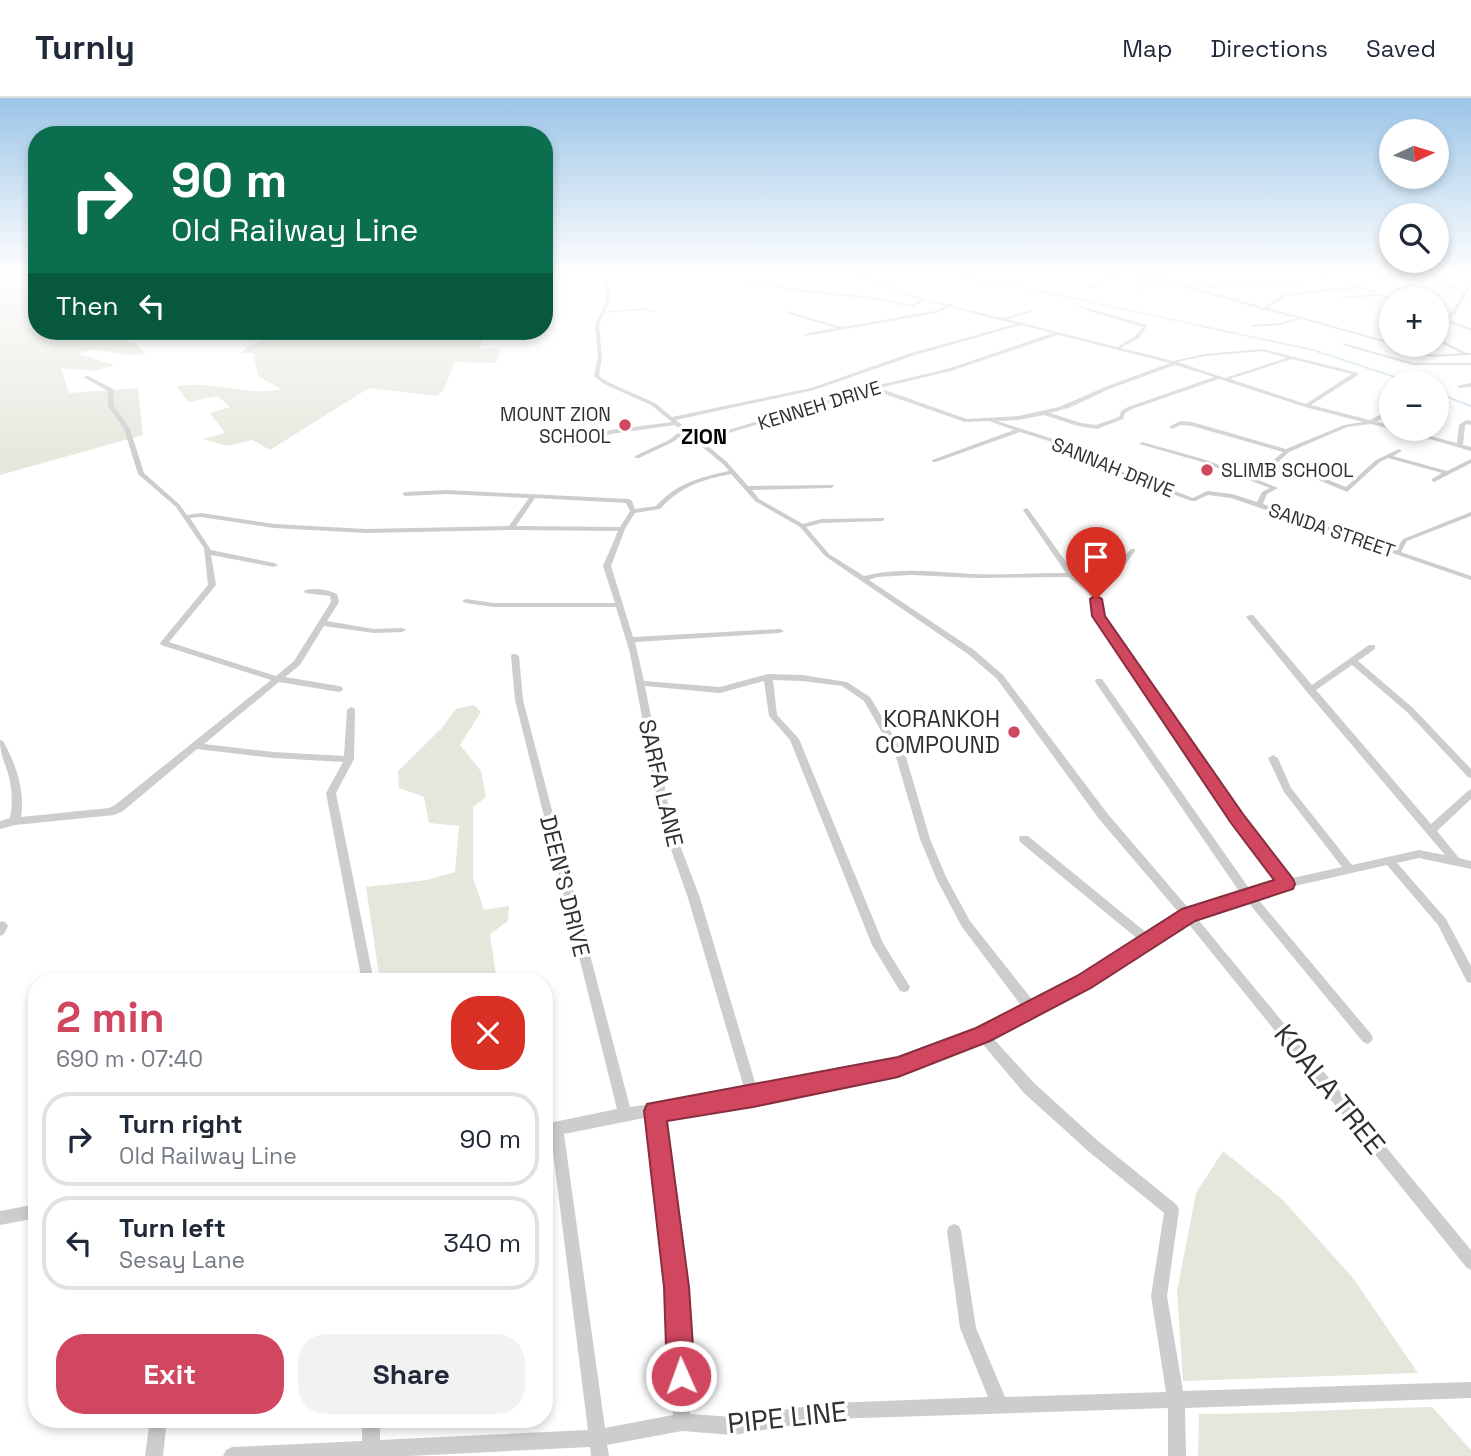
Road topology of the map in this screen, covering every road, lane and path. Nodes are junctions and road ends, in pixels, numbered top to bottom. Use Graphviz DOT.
graph roads {
  1 [pos="598,336"];
  2 [pos="977,336"];
  3 [pos="1048,336"];
  4 [pos="1073,336"];
  5 [pos="1138,336"];
  6 [pos="1345,344"];
  7 [pos="1449,344"];
  8 [pos="1119,347"];
  9 [pos="1470,354"];
  10 [pos="1449,355"];
  11 [pos="1291,358"];
  12 [pos="1174,362"];
  13 [pos="1471,364"];
  14 [pos="86,377"];
  15 [pos="1223,378"];
  16 [pos="1471,385"];
  17 [pos="1460,386"];
  18 [pos="873,388"];
  19 [pos="1307,406"];
  20 [pos="1044,413"];
  21 [pos="1379,418"];
  22 [pos="673,421"];
  23 [pos="992,421"];
  24 [pos="1371,422"];
  25 [pos="1379,424"];
  26 [pos="1471,424"];
  27 [pos="1172,427"];
  28 [pos="686,430"];
  29 [pos="1019,430"];
  30 [pos="701,440"];
  31 [pos="1442,441"];
  32 [pos="1142,444"];
  33 [pos="572,446"];
  34 [pos="1461,446"];
  35 [pos="1471,449"];
  36 [pos="1399,450"];
  37 [pos="1287,451"];
  38 [pos="1387,456"];
  39 [pos="637,457"];
  40 [pos="934,461"];
  41 [pos="1471,461"];
  42 [pos="1271,465"];
  43 [pos="734,472"];
  44 [pos="1448,473"];
  45 [pos="1245,475"];
  46 [pos="1434,480"];
  47 [pos="831,486"];
  48 [pos="747,488"];
  49 [pos="1347,490"];
  50 [pos="1356,492"];
  51 [pos="405,494"];
  52 [pos="533,497"];
  53 [pos="1193,500"];
  54 [pos="1259,505"];
  55 [pos="1026,510"];
  56 [pos="633,512"];
  57 [pos="1471,514"];
  58 [pos="186,517"];
  59 [pos="1460,518"];
  60 [pos="882,519"];
  61 [pos="1471,523"];
  62 [pos="802,526"];
  63 [pos="511,528"];
  64 [pos="622,529"];
  65 [pos="1133,550"];
  66 [pos="208,552"];
  67 [pos="1397,552"];
  68 [pos="274,565"];
  69 [pos="1070,575"];
  70 [pos="1470,575"];
  71 [pos="863,579"];
  72 [pos="1090,590"];
  73 [pos="308,591"];
  74 [pos="467,601"];
  75 [pos="620,605"];
  76 [pos="1250,617"];
  77 [pos="322,623"];
  78 [pos="402,630"];
  79 [pos="780,631"];
  80 [pos="629,640"];
  81 [pos="1372,647"];
  82 [pos="515,656"];
  83 [pos="1353,661"];
  84 [pos="768,677"];
  85 [pos="278,679"];
  86 [pos="1099,681"];
  87 [pos="640,683"];
  88 [pos="339,689"];
  89 [pos="1310,690"];
  90 [pos="351,710"];
  91 [pos="0,743"];
  92 [pos="197,746"];
  93 [pos="1273,758"];
  94 [pos="349,759"];
  95 [pos="1471,775"];
  96 [pos="1471,793"];
  97 [pos="15,821"];
  98 [pos="0,825"];
  99 [pos="1430,831"];
  100 [pos="1024,839"];
  101 [pos="1390,860"];
  102 [pos="1455,860"];
  103 [pos="1471,865"];
  104 [pos="1349,869"];
  105 [pos="1286,884"];
  106 [pos="1249,896"];
  107 [pos="1188,915"];
  108 [pos="1147,940"];
  109 [pos="366,973"];
  110 [pos="1471,978"];
  111 [pos="904,987"];
  112 [pos="1032,1009"];
  113 [pos="983,1035"];
  114 [pos="1367,1038"];
  115 [pos="753,1096"];
  116 [pos="655,1111"];
  117 [pos="625,1114"];
  118 [pos="553,1130"];
  119 [pos="553,1143"];
  120 [pos="28,1213"];
  121 [pos="0,1218"];
  122 [pos="954,1231"];
  123 [pos="1471,1262"];
  124 [pos="1471,1390"];
  125 [pos="1176,1400"];
  126 [pos="1000,1405"];
  127 [pos="682,1422"];
  128 [pos="158,1428"];
  129 [pos="371,1428"];
  130 [pos="599,1447"];
  131 [pos="371,1452"];
  132 [pos="154,1456"];
  133 [pos="232,1456"];
  134 [pos="1177,1456"];
  1 -- 22 [label="street"];
  2 -- 22 [label="street"];
  3 -- 18 [label="street, KENNEH DRIVE"];
  4 -- 8 [label="street"];
  5 -- 8 [label="street"];
  6 -- 13 [label="street"];
  7 -- 9 [label="street"];
  8 -- 12 [label="street"];
  9 -- 10 [label="street"];
  11 -- 12 [label="street"];
  11 -- 15 [label="street"];
  11 -- 19 [label="street"];
  12 -- 15 [label="street"];
  12 -- 20 [label="street"];
  14 -- 58 [label="street"];
  15 -- 19 [label="street"];
  15 -- 20 [label="street"];
  16 -- 17 [label="street"];
  18 -- 23 [label="street"];
  18 -- 30 [label="street, KENNEH DRIVE"];
  19 -- 24 [label="street"];
  20 -- 23 [label="street"];
  21 -- 24 [label="street"];
  22 -- 28 [label="street"];
  22 -- 33 [label="street"];
  23 -- 29 [label="street, SANNAH DRIVE"];
  24 -- 25 [label="street"];
  24 -- 37 [label="street"];
  26 -- 34 [label="street"];
  27 -- 37 [label="street"];
  28 -- 30 [label="street"];
  28 -- 39 [label="street"];
  29 -- 40 [label="street"];
  29 -- 53 [label="street, SANNAH DRIVE"];
  30 -- 43 [label="street"];
  31 -- 34 [label="street"];
  32 -- 45 [label="street"];
  34 -- 35 [label="street"];
  36 -- 38 [label="street"];
  37 -- 42 [label="street"];
  38 -- 44 [label="street"];
  38 -- 49 [label="street"];
  41 -- 44 [label="street"];
  42 -- 45 [label="street"];
  42 -- 49 [label="street"];
  43 -- 48 [label="street"];
  43 -- 56 [label="street"];
  44 -- 46 [label="street"];
  45 -- 54 [label="street"];
  47 -- 48 [label="street"];
  48 -- 62 [label="street"];
  49 -- 50 [label="street"];
  51 -- 52 [label="street"];
  52 -- 56 [label="street"];
  52 -- 63 [label="street"];
  53 -- 54 [label="street, SANDA STREET"];
  54 -- 67 [label="street, SANDA STREET"];
  55 -- 69 [label="street"];
  56 -- 64 [label="street, SARFA LANE"];
  57 -- 59 [label="street"];
  58 -- 63 [label="street"];
  58 -- 66 [label="street"];
  59 -- 61 [label="street"];
  59 -- 67 [label="street"];
  60 -- 62 [label="street"];
  62 -- 71 [label="street, KOALA TREE"];
  63 -- 64 [label="street"];
  64 -- 75 [label="street, SARFA LANE"];
  65 -- 72 [label="street"];
  66 -- 68 [label="street"];
  66 -- 85 [label="street"];
  67 -- 70 [label="street, SANDA STREET"];
  69 -- 71 [label="street"];
  69 -- 72 [label="street"];
  71 -- 107 [label="street, KOALA TREE"];
  72 -- 105 [label="street"];
  73 -- 77 [label="street"];
  74 -- 75 [label="street"];
  75 -- 80 [label="street, SARFA LANE"];
  76 -- 89 [label="street"];
  77 -- 78 [label="street"];
  77 -- 85 [label="street"];
  79 -- 80 [label="street"];
  80 -- 87 [label="street, SARFA LANE"];
  81 -- 83 [label="street"];
  82 -- 117 [label="street, DEEN'S DRIVE"];
  83 -- 89 [label="street"];
  83 -- 95 [label="street"];
  84 -- 87 [label="street"];
  84 -- 111 [label="street"];
  84 -- 112 [label="street"];
  85 -- 88 [label="street"];
  85 -- 92 [label="street"];
  86 -- 106 [label="street"];
  87 -- 115 [label="street, SARFA LANE"];
  89 -- 99 [label="street"];
  90 -- 94 [label="street"];
  91 -- 97 [label="street"];
  92 -- 94 [label="street"];
  92 -- 97 [label="street"];
  93 -- 104 [label="street"];
  94 -- 109 [label="street"];
  96 -- 99 [label="street"];
  97 -- 98 [label="street"];
  99 -- 102 [label="street"];
  100 -- 108 [label="street"];
  101 -- 102 [label="street"];
  101 -- 104 [label="street"];
  101 -- 110 [label="street"];
  102 -- 103 [label="street"];
  104 -- 105 [label="street"];
  105 -- 106 [label="street"];
  106 -- 107 [label="street"];
  106 -- 114 [label="street"];
  107 -- 108 [label="street"];
  107 -- 123 [label="street, KOALA TREE"];
  108 -- 112 [label="street"];
  112 -- 113 [label="street"];
  113 -- 115 [label="street"];
  113 -- 125 [label="street"];
  115 -- 116 [label="street"];
  116 -- 117 [label="street"];
  116 -- 127 [label="street"];
  117 -- 118 [label="street"];
  119 -- 130 [label="street"];
  120 -- 121 [label="street"];
  122 -- 126 [label="street"];
  124 -- 125 [label="street, PIPE LINE"];
  125 -- 126 [label="street, PIPE LINE"];
  125 -- 134 [label="street"];
  126 -- 127 [label="street, PIPE LINE"];
  127 -- 130 [label="street, PIPE LINE"];
  128 -- 132 [label="street"];
  129 -- 131 [label="street"];
  130 -- 131 [label="street, PIPE LINE"];
  131 -- 133 [label="street, PIPE LINE"];
}
